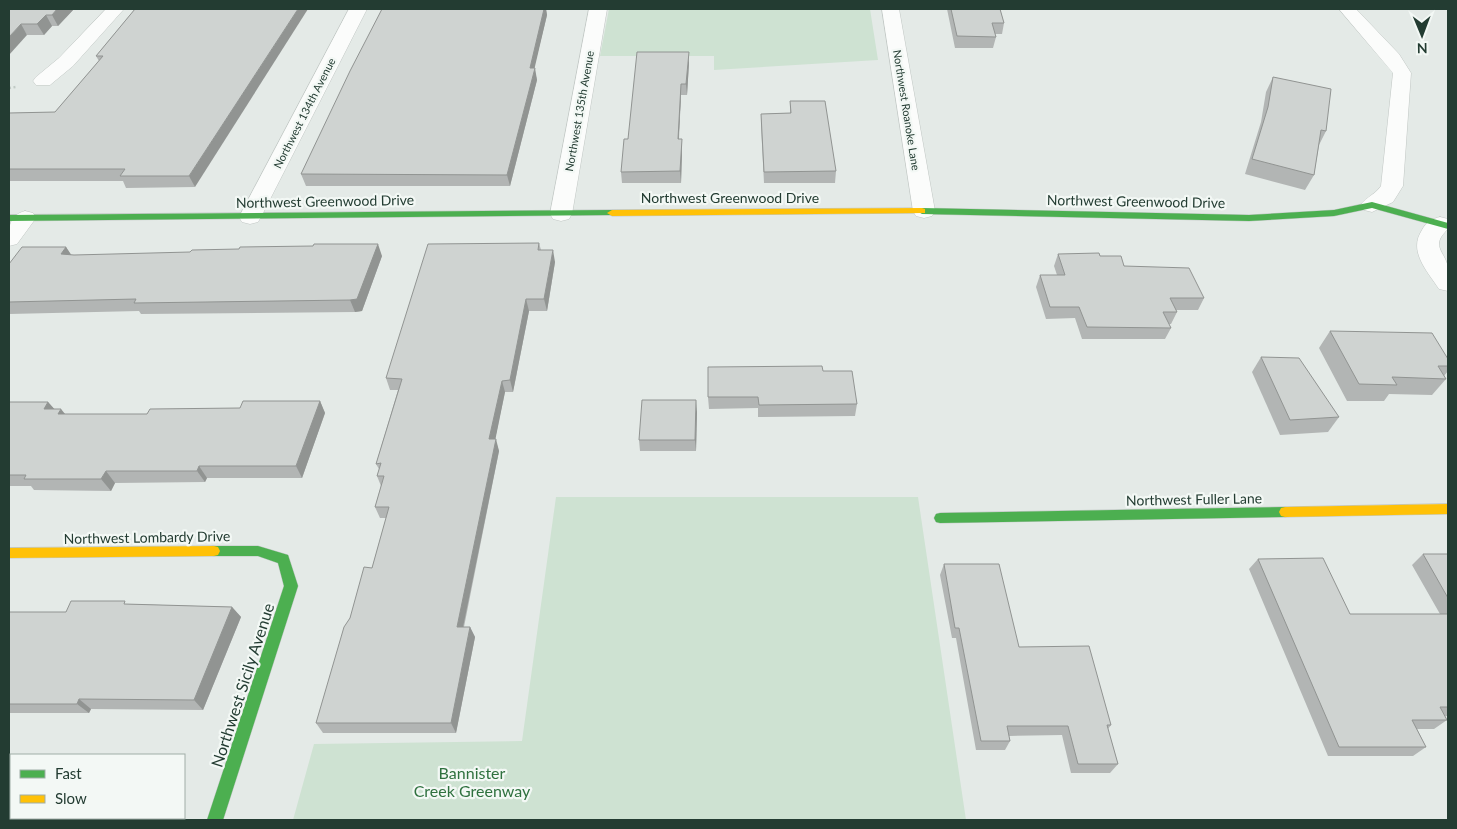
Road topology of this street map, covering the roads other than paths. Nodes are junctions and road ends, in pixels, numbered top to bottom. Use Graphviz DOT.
graph roads {
  1 [pos="115,9"];
  2 [pos="358,9"];
  3 [pos="598,9"];
  4 [pos="890,9"];
  5 [pos="1347,9"];
  6 [pos="43,81"];
  7 [pos="1372,204"];
  8 [pos="924,211"];
  9 [pos="561,214"];
  10 [pos="250,217"];
  11 [pos="17,218"];
  12 [pos="1444,225"];
  13 [pos="9,240"];
  14 [pos="1448,283"];
  15 [pos="1448,509"];
  16 [pos="940,518"];
  17 [pos="9,553"];
  18 [pos="283,560"];
  19 [pos="215,820"];
  1 -- 6 [label="street"];
  2 -- 10 [label="street, Northwest 134th Avenue"];
  3 -- 9 [label="street, Northwest 135th Avenue"];
  4 -- 8 [label="street, Northwest Roanoke Lane"];
  5 -- 7 [label="street"];
  7 -- 8 [label="street, Northwest Greenwood Drive"];
  7 -- 12 [label="street, Northwest Greenwood Drive"];
  8 -- 9 [label="street, Northwest Greenwood Drive"];
  9 -- 10 [label="street, Northwest Greenwood Drive"];
  10 -- 11 [label="street, Northwest Greenwood Drive"];
  11 -- 13 [label="street"];
  12 -- 14 [label="street"];
  15 -- 16 [label="street, Northwest Fuller Lane"];
  17 -- 18 [label="street, Northwest Lombardy Drive"];
  18 -- 19 [label="street, Northwest Sicily Avenue"];
}
